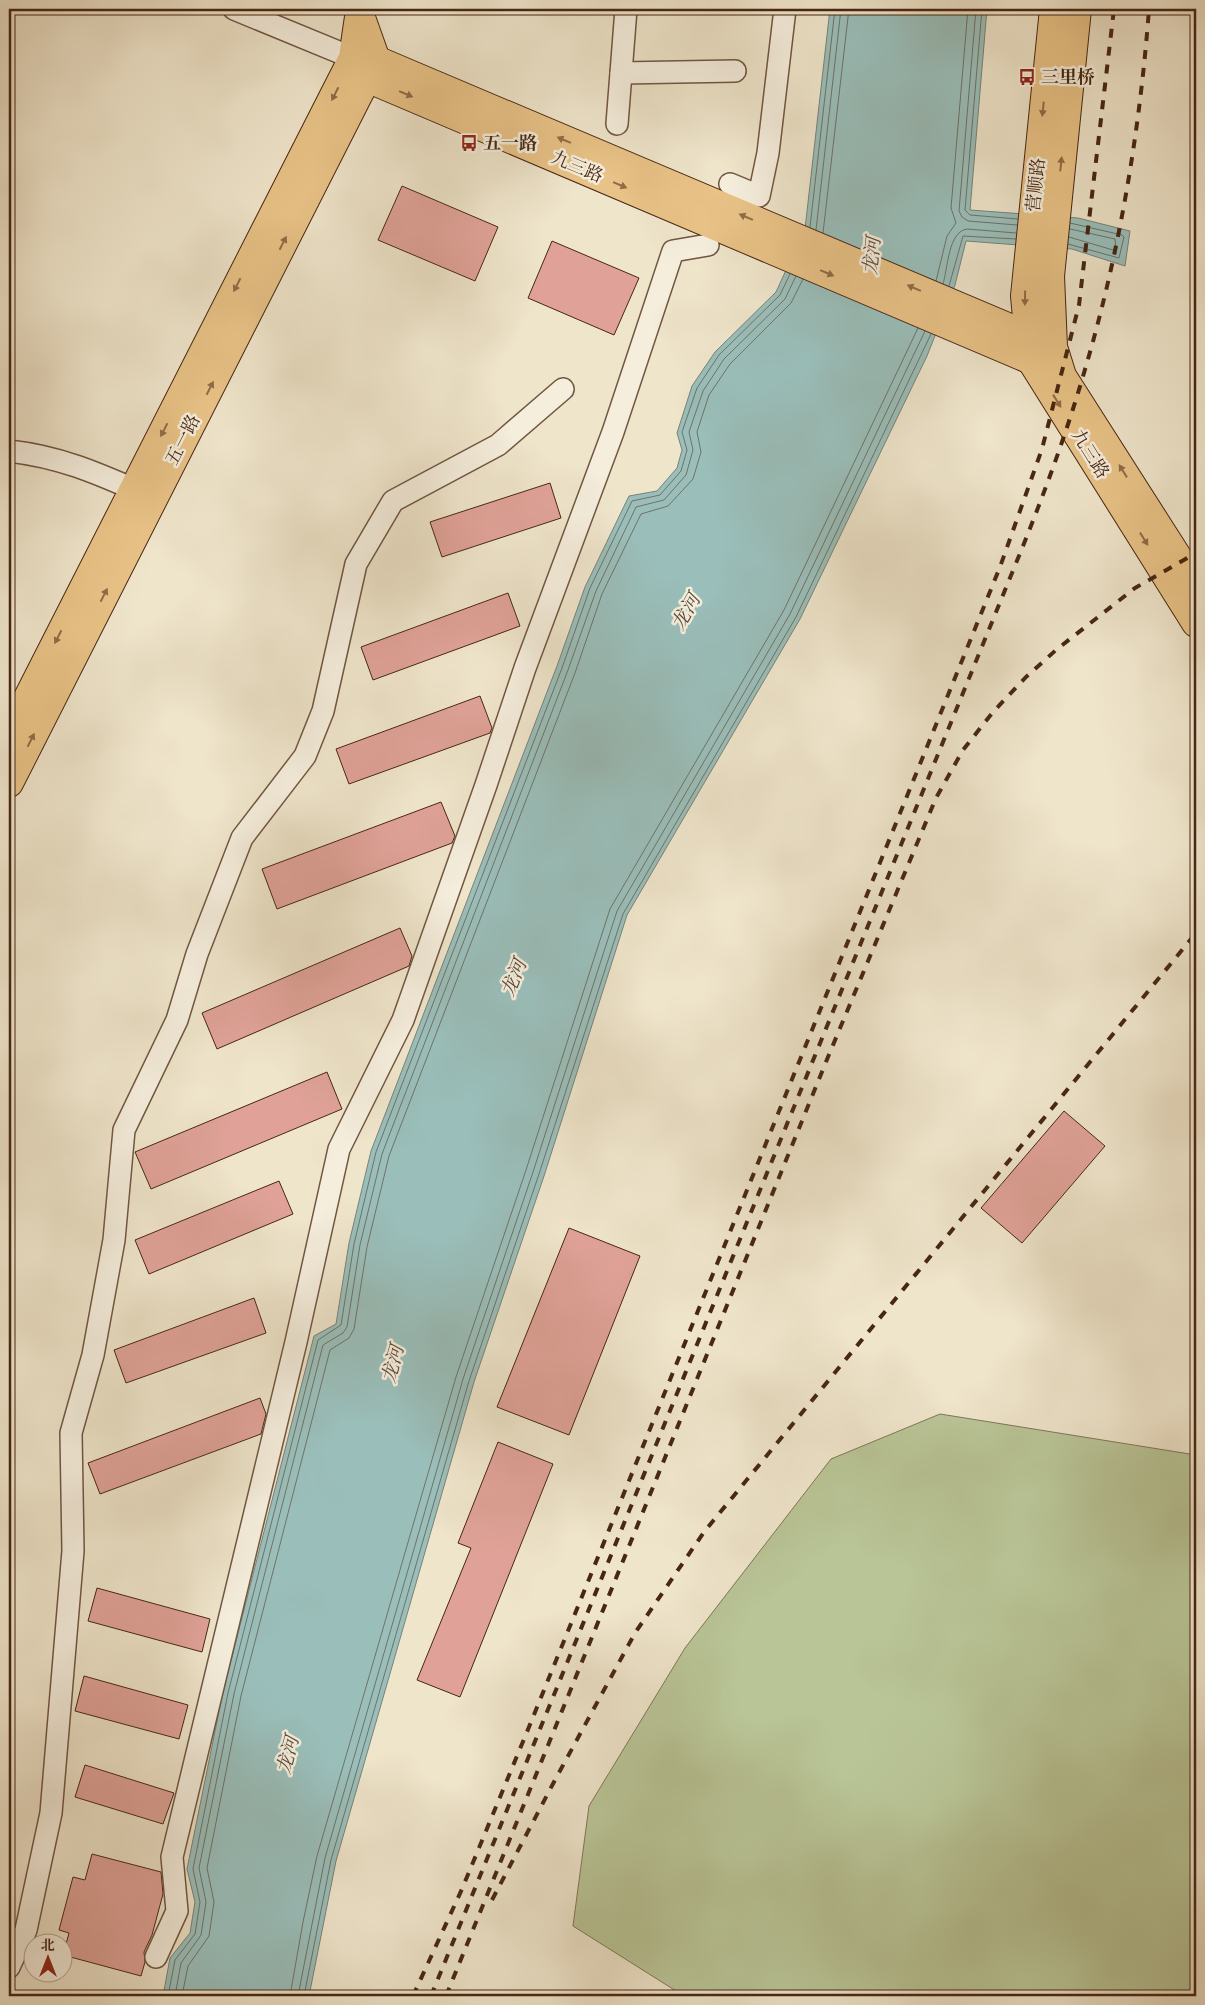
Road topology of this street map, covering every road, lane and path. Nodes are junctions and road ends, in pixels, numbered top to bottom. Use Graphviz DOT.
graph roads {
  1 [pos="234,9"];
  2 [pos="626,9"];
  3 [pos="785,9"];
  4 [pos="1054,9"];
  5 [pos="1077,9"];
  6 [pos="360,12"];
  7 [pos="365,65"];
  8 [pos="734,72"];
  9 [pos="621,73"];
  10 [pos="617,124"];
  11 [pos="730,184"];
  12 [pos="1044,212"];
  13 [pos="708,245"];
  14 [pos="1037,348"];
  15 [pos="563,389"];
  16 [pos="9,451"];
  17 [pos="144,494"];
  18 [pos="1196,586"];
  19 [pos="1196,623"];
  20 [pos="9,735"];
  21 [pos="9,783"];
  22 [pos="156,1957"];
  23 [pos="9,1967"];
  1 -- 7 [label="street, 九三路"];
  2 -- 9 [label="street"];
  3 -- 11 [label="street"];
  4 -- 12 [label="main road, 营顺路, one-way"];
  12 -- 5 [label="main road, 营顺路, one-way"];
  6 -- 7 [label="main road"];
  7 -- 14 [label="main road, 九三路"];
  7 -- 17 [label="main road, 五一路"];
  8 -- 9 [label="street"];
  9 -- 10 [label="street"];
  12 -- 14 [label="main road, 营顺路"];
  13 -- 22 [label="street"];
  18 -- 14 [label="main road, 九三路, one-way"];
  14 -- 19 [label="main road, 九三路, one-way"];
  15 -- 23 [label="street"];
  16 -- 17 [label="street"];
  17 -- 20 [label="main road, 五一路, one-way"];
  21 -- 17 [label="main road, 五一路, one-way"];
}
